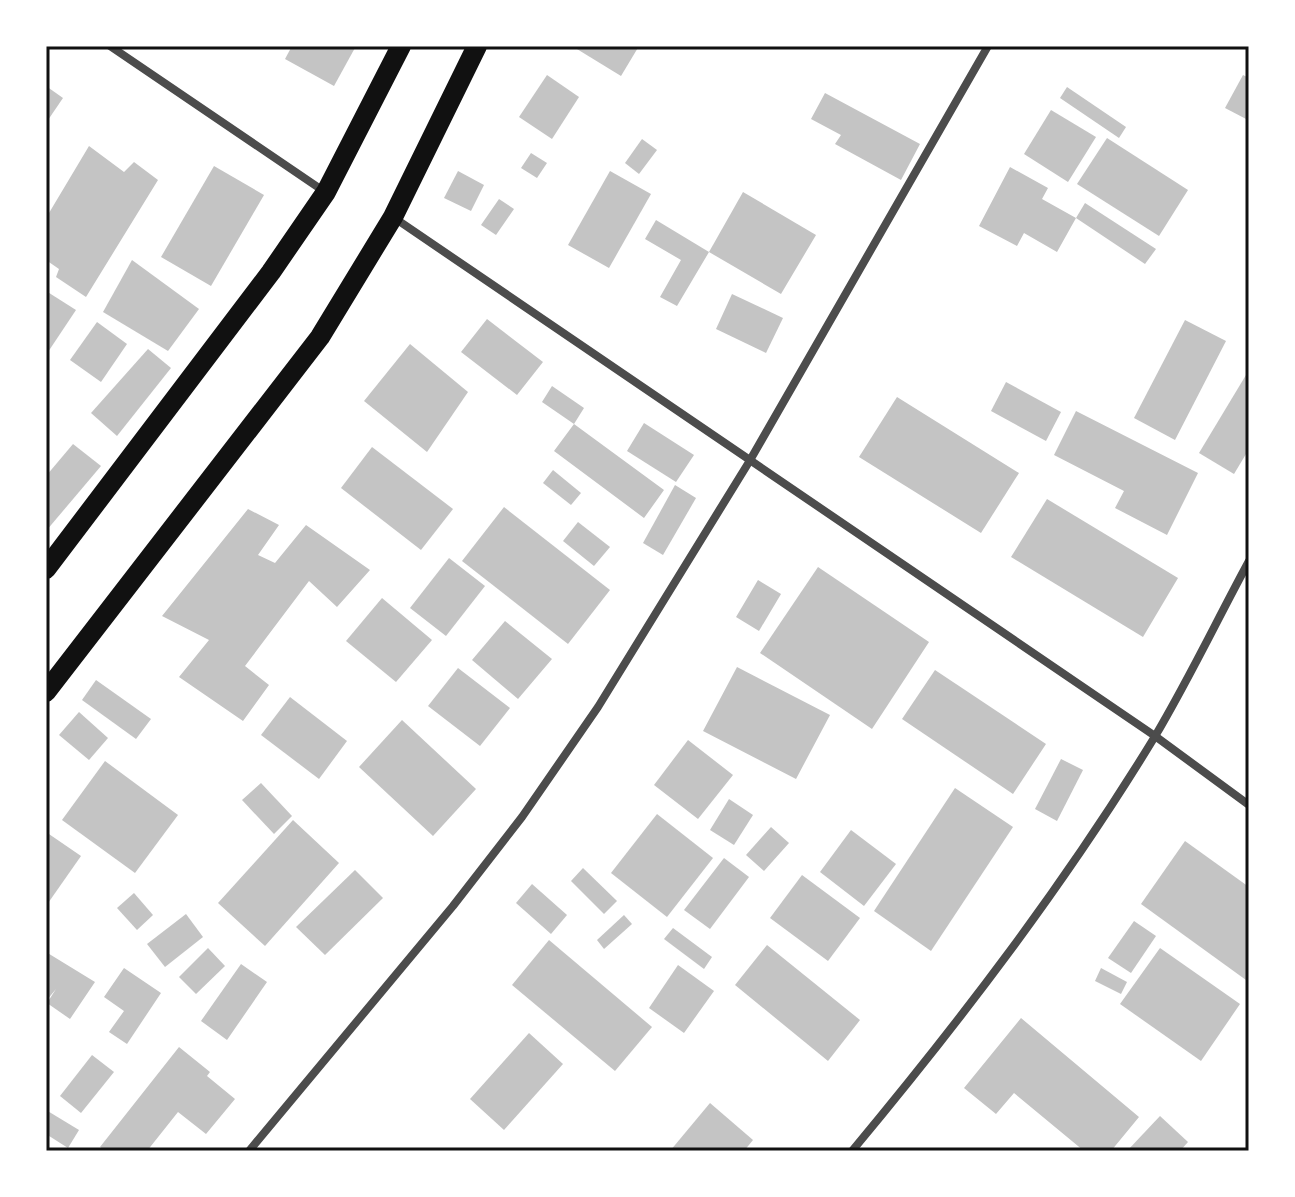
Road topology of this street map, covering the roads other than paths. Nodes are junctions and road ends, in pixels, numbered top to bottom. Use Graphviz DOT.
graph roads {
  1 [pos="110,46"];
  2 [pos="401,46"];
  3 [pos="477,46"];
  4 [pos="988,46"];
  5 [pos="326,192"];
  6 [pos="393,217"];
  7 [pos="749,462"];
  8 [pos="1249,561"];
  9 [pos="46,569"];
  10 [pos="46,692"];
  11 [pos="1155,736"];
  12 [pos="1249,805"];
  13 [pos="249,1151"];
  14 [pos="852,1151"];
  1 -- 5 [label="street"];
  2 -- 5 [label="main road"];
  3 -- 6 [label="main road"];
  4 -- 7 [label="street"];
  5 -- 9 [label="main road"];
  6 -- 7 [label="street"];
  6 -- 10 [label="main road"];
  7 -- 11 [label="street"];
  7 -- 13 [label="street"];
  8 -- 11 [label="street"];
  11 -- 12 [label="street"];
  11 -- 14 [label="street"];
}
